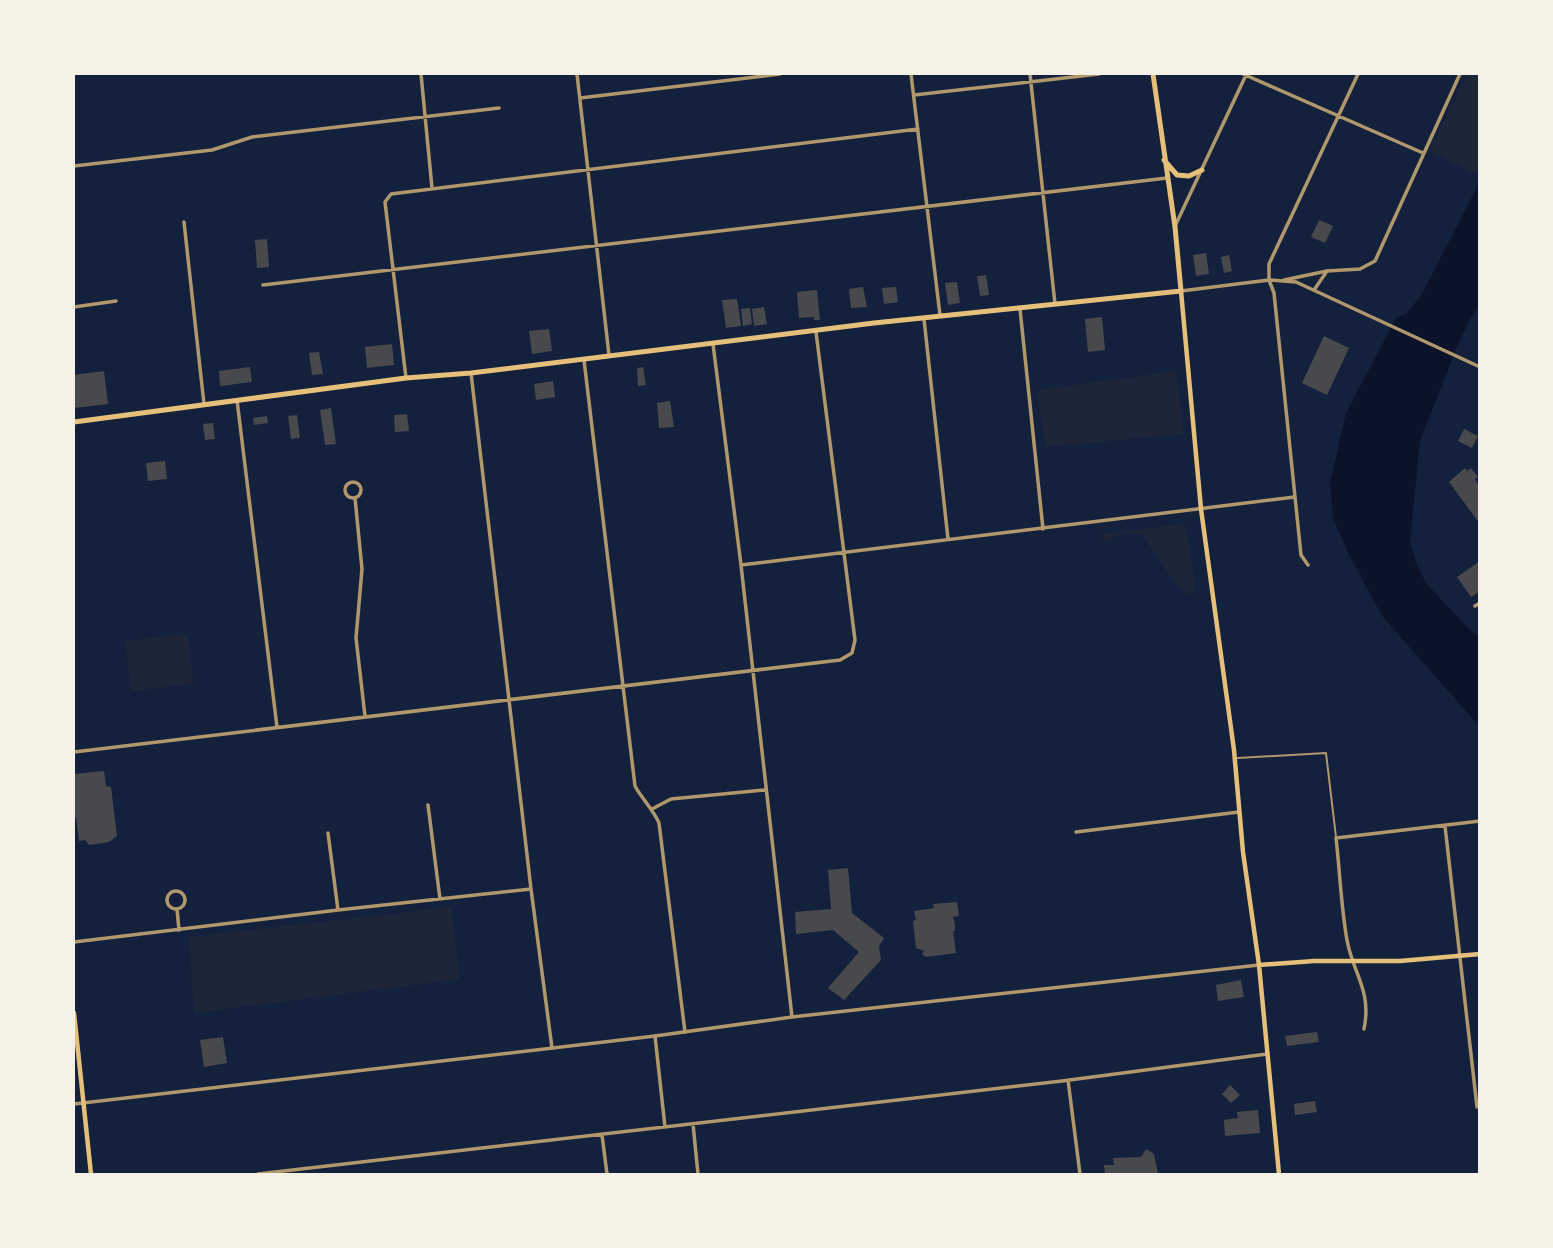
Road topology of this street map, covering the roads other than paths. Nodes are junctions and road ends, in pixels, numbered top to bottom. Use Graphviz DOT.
graph roads {
  1 [pos="421,74"];
  2 [pos="577,74"];
  3 [pos="780,74"];
  4 [pos="911,74"];
  5 [pos="1030,74"];
  6 [pos="1099,74"];
  7 [pos="1153,74"];
  8 [pos="1245,74"];
  9 [pos="1358,74"];
  10 [pos="1460,74"];
  11 [pos="1031,83"];
  12 [pos="914,95"];
  13 [pos="580,98"];
  14 [pos="499,108"];
  15 [pos="1339,115"];
  16 [pos="426,116"];
  17 [pos="918,130"];
  18 [pos="1423,153"];
  19 [pos="1164,160"];
  20 [pos="74,166"];
  21 [pos="589,169"];
  22 [pos="1202,170"];
  23 [pos="1167,178"];
  24 [pos="432,188"];
  25 [pos="1044,193"];
  26 [pos="927,205"];
  27 [pos="184,222"];
  28 [pos="1175,227"];
  29 [pos="596,244"];
  30 [pos="393,269"];
  31 [pos="1327,271"];
  32 [pos="1269,279"];
  33 [pos="1282,280"];
  34 [pos="263,285"];
  35 [pos="1314,290"];
  36 [pos="1181,291"];
  37 [pos="116,301"];
  38 [pos="1055,304"];
  39 [pos="74,307"];
  40 [pos="1020,309"];
  41 [pos="941,317"];
  42 [pos="924,319"];
  43 [pos="816,332"];
  44 [pos="713,344"];
  45 [pos="609,357"];
  46 [pos="584,360"];
  47 [pos="1479,367"];
  48 [pos="471,373"];
  49 [pos="406,378"];
  50 [pos="237,400"];
  51 [pos="204,404"];
  52 [pos="74,422"];
  53 [pos="1295,497"];
  54 [pos="355,498"];
  55 [pos="1201,509"];
  56 [pos="1043,528"];
  57 [pos="948,540"];
  58 [pos="844,553"];
  59 [pos="741,565"];
  60 [pos="1308,565"];
  61 [pos="1479,603"];
  62 [pos="1475,606"];
  63 [pos="752,671"];
  64 [pos="624,686"];
  65 [pos="510,699"];
  66 [pos="365,716"];
  67 [pos="277,727"];
  68 [pos="74,752"];
  69 [pos="1234,758"];
  70 [pos="765,790"];
  71 [pos="428,805"];
  72 [pos="652,809"];
  73 [pos="1239,812"];
  74 [pos="1479,821"];
  75 [pos="1445,825"];
  76 [pos="1076,832"];
  77 [pos="328,833"];
  78 [pos="1336,838"];
  79 [pos="531,889"];
  80 [pos="440,899"];
  81 [pos="177,909"];
  82 [pos="338,910"];
  83 [pos="179,930"];
  84 [pos="74,942"];
  85 [pos="1479,954"];
  86 [pos="1461,956"];
  87 [pos="1354,962"];
  88 [pos="1259,965"];
  89 [pos="74,1013"];
  90 [pos="792,1017"];
  91 [pos="1364,1029"];
  92 [pos="685,1032"];
  93 [pos="655,1036"];
  94 [pos="552,1048"];
  95 [pos="1267,1054"];
  96 [pos="1068,1080"];
  97 [pos="1477,1083"];
  98 [pos="83,1103"];
  99 [pos="74,1104"];
  100 [pos="1477,1107"];
  101 [pos="693,1124"];
  102 [pos="665,1126"];
  103 [pos="602,1134"];
  104 [pos="91,1174"];
  105 [pos="258,1174"];
  106 [pos="607,1174"];
  107 [pos="698,1174"];
  108 [pos="1080,1174"];
  109 [pos="1279,1174"];
  1 -- 16 [label="street"];
  2 -- 13 [label="street"];
  3 -- 13 [label="street"];
  4 -- 12 [label="street"];
  5 -- 11 [label="street"];
  6 -- 11 [label="street"];
  7 -- 19 [label="main road"];
  8 -- 15 [label="street"];
  8 -- 22 [label="street"];
  9 -- 15 [label="street"];
  10 -- 18 [label="street"];
  11 -- 12 [label="street"];
  11 -- 25 [label="street"];
  12 -- 17 [label="street"];
  13 -- 21 [label="street"];
  14 -- 16 [label="street"];
  15 -- 18 [label="street"];
  15 -- 32 [label="street"];
  16 -- 20 [label="street"];
  16 -- 24 [label="street"];
  17 -- 21 [label="street"];
  17 -- 26 [label="street"];
  18 -- 31 [label="street"];
  19 -- 22 [label="main road"];
  19 -- 23 [label="main road"];
  21 -- 24 [label="street"];
  21 -- 29 [label="street"];
  22 -- 28 [label="street"];
  23 -- 25 [label="street"];
  23 -- 28 [label="main road"];
  24 -- 30 [label="street"];
  25 -- 26 [label="street"];
  25 -- 38 [label="street"];
  26 -- 29 [label="street"];
  26 -- 41 [label="street"];
  27 -- 51 [label="street"];
  28 -- 36 [label="main road"];
  29 -- 30 [label="street"];
  29 -- 45 [label="street"];
  30 -- 34 [label="street"];
  30 -- 49 [label="street"];
  31 -- 33 [label="street"];
  31 -- 35 [label="street"];
  32 -- 33 [label="street"];
  32 -- 36 [label="street"];
  32 -- 53 [label="street"];
  33 -- 35 [label="street"];
  35 -- 47 [label="street"];
  36 -- 38 [label="main road"];
  36 -- 55 [label="main road"];
  37 -- 39 [label="street"];
  38 -- 40 [label="main road"];
  40 -- 41 [label="main road"];
  40 -- 56 [label="street"];
  41 -- 42 [label="main road"];
  42 -- 43 [label="main road"];
  42 -- 57 [label="street"];
  43 -- 44 [label="main road"];
  43 -- 58 [label="street"];
  44 -- 45 [label="main road"];
  44 -- 59 [label="street"];
  45 -- 46 [label="main road"];
  46 -- 48 [label="main road"];
  46 -- 64 [label="street"];
  48 -- 49 [label="main road"];
  48 -- 65 [label="street"];
  49 -- 50 [label="main road"];
  50 -- 51 [label="main road"];
  50 -- 67 [label="street"];
  51 -- 52 [label="main road"];
  53 -- 55 [label="street"];
  53 -- 60 [label="street"];
  54 -- 54 [label="street"];
  54 -- 66 [label="street"];
  55 -- 56 [label="street"];
  55 -- 69 [label="main road"];
  56 -- 57 [label="street"];
  57 -- 58 [label="street"];
  58 -- 59 [label="street"];
  58 -- 63 [label="street"];
  59 -- 63 [label="street"];
  61 -- 62 [label="street"];
  63 -- 64 [label="street"];
  63 -- 70 [label="street"];
  64 -- 65 [label="street"];
  64 -- 72 [label="street"];
  65 -- 66 [label="street"];
  65 -- 79 [label="street"];
  66 -- 67 [label="street"];
  67 -- 68 [label="street"];
  69 -- 73 [label="main road"];
  69 -- 78 [label="lane"];
  70 -- 72 [label="street"];
  70 -- 90 [label="street"];
  71 -- 80 [label="street"];
  72 -- 92 [label="street"];
  73 -- 76 [label="street"];
  73 -- 88 [label="main road"];
  74 -- 75 [label="street"];
  75 -- 78 [label="street"];
  75 -- 86 [label="street"];
  77 -- 82 [label="street"];
  78 -- 87 [label="street"];
  79 -- 80 [label="street"];
  79 -- 94 [label="street"];
  80 -- 82 [label="street"];
  81 -- 81 [label="street"];
  81 -- 83 [label="street"];
  82 -- 83 [label="street"];
  83 -- 84 [label="street"];
  85 -- 86 [label="main road"];
  86 -- 87 [label="main road"];
  86 -- 97 [label="street"];
  87 -- 88 [label="main road"];
  87 -- 91 [label="street"];
  88 -- 90 [label="street"];
  88 -- 95 [label="main road"];
  89 -- 98 [label="main road"];
  90 -- 92 [label="street"];
  92 -- 93 [label="street"];
  93 -- 94 [label="street"];
  93 -- 102 [label="street"];
  94 -- 98 [label="street"];
  95 -- 96 [label="street"];
  95 -- 109 [label="main road"];
  96 -- 101 [label="street"];
  96 -- 108 [label="street"];
  97 -- 100 [label="street"];
  98 -- 99 [label="street"];
  98 -- 104 [label="main road"];
  101 -- 102 [label="street"];
  101 -- 107 [label="street"];
  102 -- 103 [label="street"];
  103 -- 105 [label="street"];
  103 -- 106 [label="street"];
}
